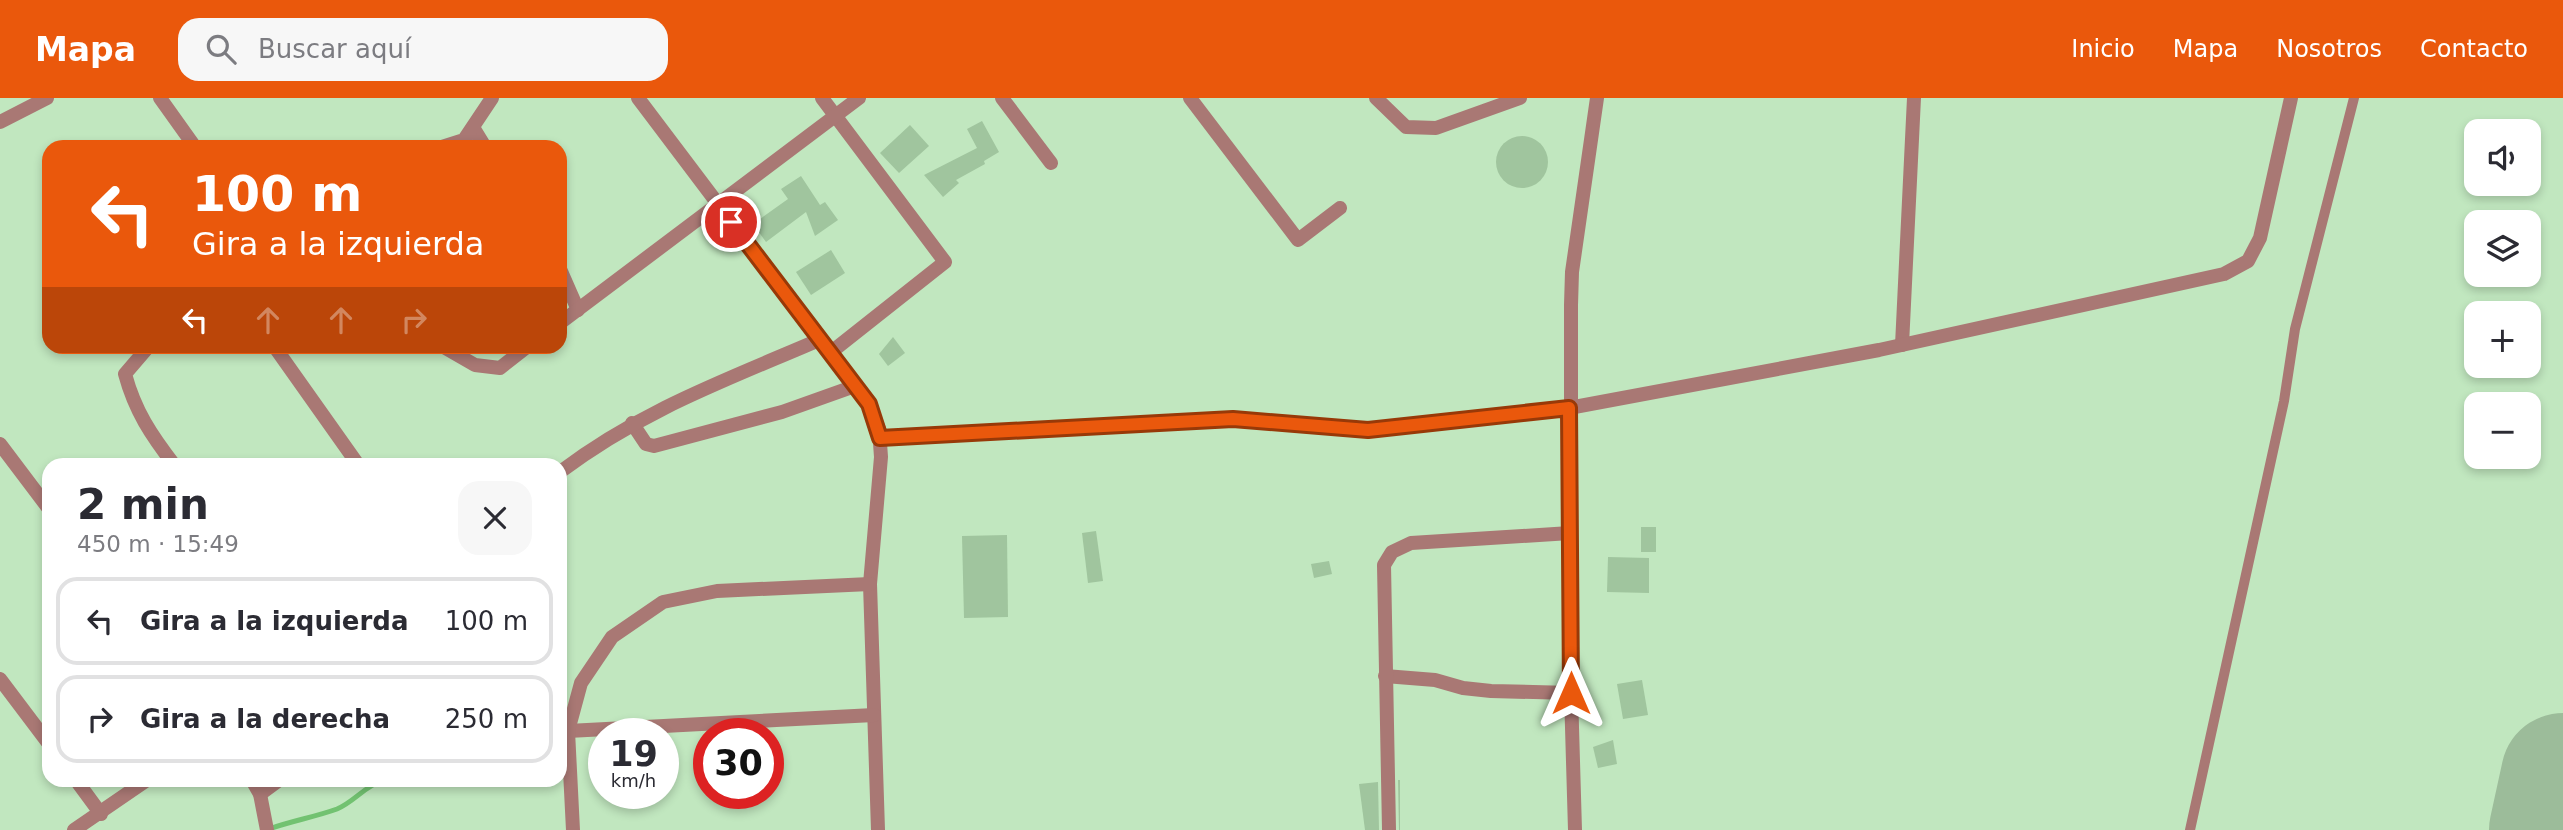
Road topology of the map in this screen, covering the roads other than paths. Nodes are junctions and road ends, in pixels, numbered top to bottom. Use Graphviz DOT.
graph roads {
  1 [pos="47,98"];
  2 [pos="160,98"];
  3 [pos="492,98"];
  4 [pos="638,98"];
  5 [pos="822,98"];
  6 [pos="859,98"];
  7 [pos="1002,98"];
  8 [pos="1190,98"];
  9 [pos="1376,98"];
  10 [pos="1520,98"];
  11 [pos="1597,98"];
  12 [pos="1914,98"];
  13 [pos="2291,98"];
  14 [pos="2354,98"];
  15 [pos="835,116"];
  16 [pos="0,122"];
  17 [pos="474,129"];
  18 [pos="190,140"];
  19 [pos="464,140"];
  20 [pos="481,140"];
  21 [pos="1051,163"];
  22 [pos="716,202"];
  23 [pos="1340,208"];
  24 [pos="567,285"];
  25 [pos="578,310"];
  26 [pos="567,318"];
  27 [pos="819,340"];
  28 [pos="1902,345"];
  29 [pos="830,353"];
  30 [pos="142,354"];
  31 [pos="280,354"];
  32 [pos="456,354"];
  33 [pos="518,354"];
  34 [pos="855,386"];
  35 [pos="1569,408"];
  36 [pos="632,423"];
  37 [pos="880,438"];
  38 [pos="0,444"];
  39 [pos="169,458"];
  40 [pos="353,458"];
  41 [pos="567,467"];
  42 [pos="42,500"];
  43 [pos="1570,533"];
  44 [pos="870,584"];
  45 [pos="1385,676"];
  46 [pos="0,679"];
  47 [pos="1571,693"];
  48 [pos="874,715"];
  49 [pos="568,731"];
  50 [pos="42,735"];
  51 [pos="81,787"];
  52 [pos="138,787"];
  53 [pos="256,787"];
  54 [pos="270,787"];
  55 [pos="260,794"];
  56 [pos="102,814"];
  57 [pos="75,830"];
  58 [pos="267,830"];
  59 [pos="573,830"];
  60 [pos="878,830"];
  61 [pos="1389,830"];
  62 [pos="1576,830"];
  63 [pos="2190,830"];
  1 -- 16 [label="street"];
  2 -- 18 [label="street"];
  3 -- 17 [label="street"];
  4 -- 22 [label="street"];
  5 -- 15 [label="street"];
  6 -- 15 [label="street"];
  7 -- 21 [label="street"];
  8 -- 23 [label="street"];
  9 -- 10 [label="street"];
  11 -- 35 [label="street"];
  12 -- 28 [label="street"];
  13 -- 28 [label="street"];
  14 -- 63 [label="lane"];
  15 -- 22 [label="street"];
  15 -- 29 [label="street"];
  17 -- 19 [label="street"];
  17 -- 20 [label="street"];
  22 -- 25 [label="street"];
  22 -- 27 [label="street"];
  24 -- 25 [label="street"];
  25 -- 26 [label="street"];
  27 -- 29 [label="street"];
  27 -- 36 [label="street"];
  28 -- 35 [label="street"];
  29 -- 34 [label="street"];
  30 -- 39 [label="street"];
  31 -- 40 [label="street"];
  32 -- 33 [label="street"];
  34 -- 36 [label="street"];
  34 -- 37 [label="street"];
  35 -- 37 [label="street"];
  35 -- 43 [label="street"];
  36 -- 41 [label="street"];
  37 -- 44 [label="street"];
  38 -- 42 [label="street"];
  43 -- 45 [label="street"];
  43 -- 47 [label="street"];
  44 -- 48 [label="street"];
  44 -- 49 [label="street"];
  45 -- 47 [label="street"];
  45 -- 61 [label="street"];
  46 -- 50 [label="street"];
  47 -- 62 [label="street"];
  48 -- 49 [label="street"];
  48 -- 60 [label="street"];
  49 -- 59 [label="street"];
  51 -- 56 [label="street"];
  52 -- 56 [label="street"];
  53 -- 55 [label="street"];
  54 -- 55 [label="street"];
  55 -- 58 [label="street"];
  56 -- 57 [label="street"];
}
